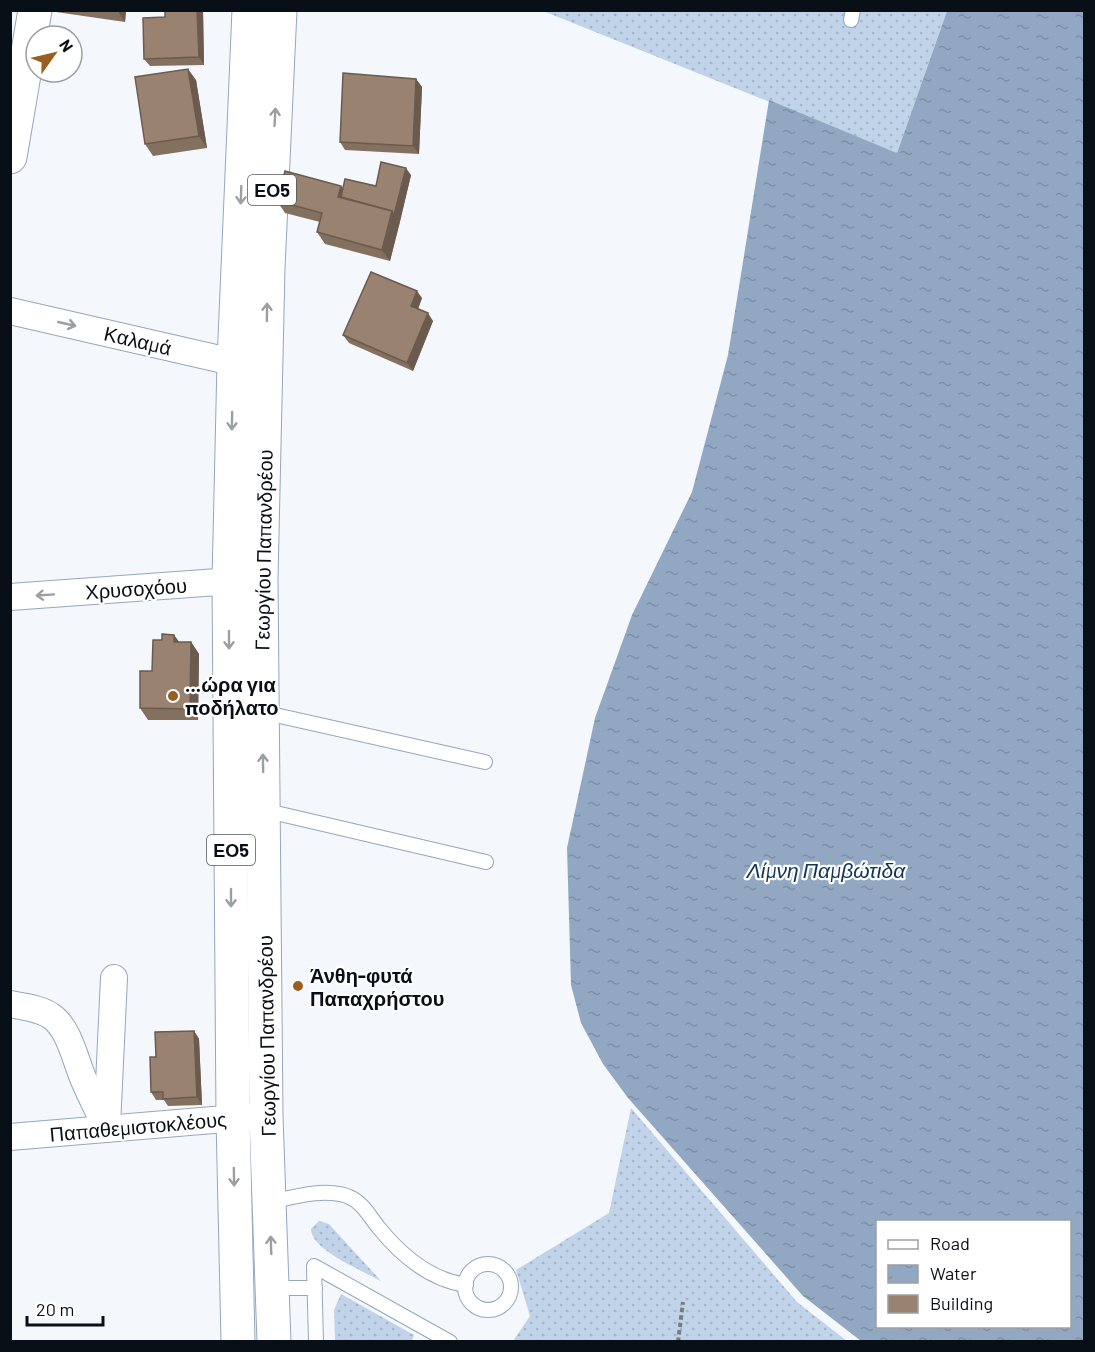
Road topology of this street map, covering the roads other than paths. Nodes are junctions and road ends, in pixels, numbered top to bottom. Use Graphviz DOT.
graph roads {
  1 [pos="36,10"];
  2 [pos="249,10"];
  3 [pos="280,10"];
  4 [pos="18,75"];
  5 [pos="10,157"];
  6 [pos="10,311"];
  7 [pos="234,362"];
  8 [pos="266,370"];
  9 [pos="245,580"];
  10 [pos="10,597"];
  11 [pos="262,712"];
  12 [pos="485,762"];
  13 [pos="263,810"];
  14 [pos="486,862"];
  15 [pos="114,978"];
  16 [pos="10,1004"];
  17 [pos="266,1116"];
  18 [pos="233,1118"];
  19 [pos="106,1129"];
  20 [pos="10,1137"];
  21 [pos="270,1202"];
  22 [pos="466,1285"];
  23 [pos="272,1288"];
  24 [pos="315,1288"];
  25 [pos="238,1341"];
  26 [pos="274,1341"];
  27 [pos="316,1341"];
  28 [pos="450,1341"];
  1 -- 4 [label="main road"];
  2 -- 7 [label="main road, Γεωργίου Παπανδρέου / ΕΟ5, one-way"];
  8 -- 3 [label="main road, Γεωργίου Παπανδρέου / ΕΟ5, one-way"];
  4 -- 5 [label="main road"];
  6 -- 7 [label="street, Καλαμά, one-way"];
  7 -- 8 [label="street, Καλαμά"];
  7 -- 9 [label="main road, Γεωργίου Παπανδρέου / ΕΟ5, one-way"];
  8 -- 9 [label="main road, Γεωργίου Παπανδρέου / ΕΟ5"];
  9 -- 10 [label="street, Χρυσοχόου, one-way"];
  9 -- 11 [label="main road, Γεωργίου Παπανδρέου / ΕΟ5"];
  9 -- 18 [label="main road, Γεωργίου Παπανδρέου / ΕΟ5, one-way"];
  11 -- 12 [label="lane"];
  13 -- 11 [label="main road, Γεωργίου Παπανδρέου / ΕΟ5, one-way"];
  13 -- 14 [label="lane"];
  13 -- 17 [label="main road, Γεωργίου Παπανδρέου / ΕΟ5"];
  15 -- 19 [label="street"];
  16 -- 19 [label="street"];
  17 -- 18 [label="street, Παπαθεμιστοκλέους"];
  17 -- 21 [label="main road, Γεωργίου Παπανδρέου / ΕΟ5"];
  18 -- 19 [label="street, Παπαθεμιστοκλέους"];
  18 -- 25 [label="main road, Γεωργίου Παπανδρέου / ΕΟ5, one-way"];
  19 -- 20 [label="street, Παπαθεμιστοκλέους"];
  21 -- 22 [label="lane"];
  23 -- 21 [label="main road, Γεωργίου Παπανδρέου / ΕΟ5, one-way"];
  23 -- 24 [label="lane"];
  23 -- 26 [label="main road, Γεωργίου Παπανδρέου / ΕΟ5"];
  24 -- 27 [label="lane"];
  24 -- 28 [label="lane"];
}
